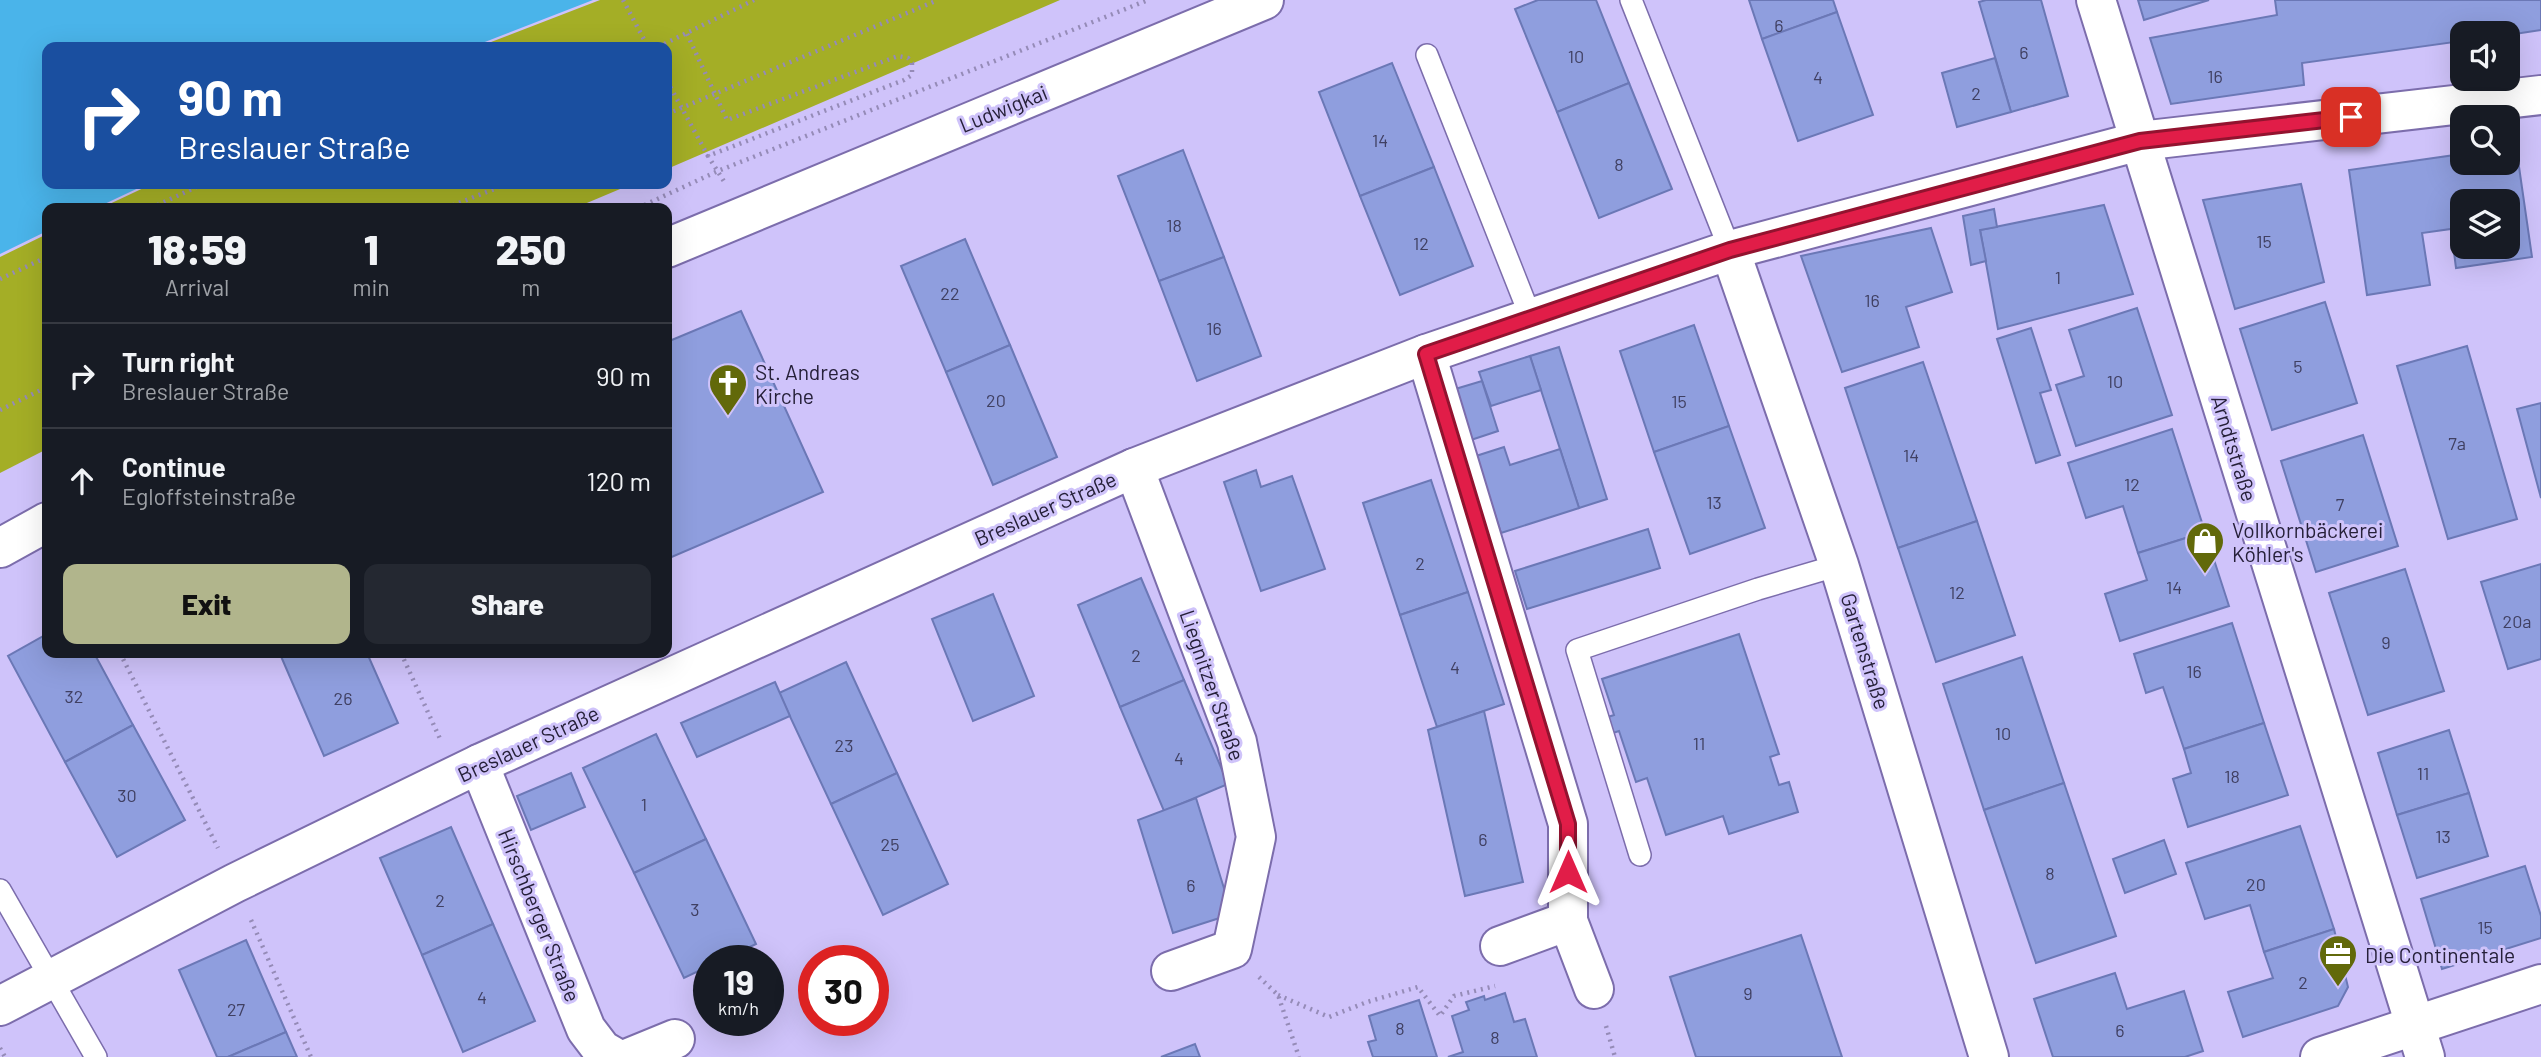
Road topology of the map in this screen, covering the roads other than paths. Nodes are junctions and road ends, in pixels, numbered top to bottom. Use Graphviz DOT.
graph roads {
  1 [pos="1264,0"];
  2 [pos="1631,0"];
  3 [pos="2095,0"];
  4 [pos="1427,55"];
  5 [pos="2541,95"];
  6 [pos="2140,141"];
  7 [pos="672,246"];
  8 [pos="1730,250"];
  9 [pos="1531,318"];
  10 [pos="1426,354"];
  11 [pos="1134,468"];
  12 [pos="42,525"];
  13 [pos="0,548"];
  14 [pos="1839,565"];
  15 [pos="479,764"];
  16 [pos="1640,855"];
  17 [pos="0,890"];
  18 [pos="1568,921"];
  19 [pos="1500,946"];
  20 [pos="1171,971"];
  21 [pos="51,978"];
  22 [pos="2541,984"];
  23 [pos="1594,989"];
  24 [pos="0,1006"];
  25 [pos="675,1039"];
  26 [pos="2420,1041"];
  27 [pos="96,1057"];
  28 [pos="614,1057"];
  29 [pos="631,1057"];
  30 [pos="1989,1057"];
  31 [pos="2320,1057"];
  1 -- 7 [label="street, Ludwigkai"];
  2 -- 8 [label="lane"];
  3 -- 6 [label="street, Arndtstraße"];
  4 -- 9 [label="lane"];
  5 -- 6 [label="street, Breslauer Straße"];
  6 -- 8 [label="street, Breslauer Straße"];
  6 -- 26 [label="street, Arndtstraße"];
  8 -- 9 [label="street, Breslauer Straße"];
  8 -- 14 [label="street, Gartenstraße"];
  9 -- 10 [label="street, Breslauer Straße"];
  10 -- 11 [label="street, Breslauer Straße"];
  10 -- 18 [label="street"];
  11 -- 15 [label="street, Breslauer Straße"];
  11 -- 20 [label="street, Liegnitzer Straße"];
  12 -- 13 [label="street"];
  14 -- 16 [label="lane"];
  14 -- 30 [label="street, Gartenstraße"];
  15 -- 21 [label="street, Breslauer Straße"];
  15 -- 28 [label="street, Hirschberger Straße"];
  17 -- 21 [label="lane"];
  18 -- 19 [label="street"];
  18 -- 23 [label="street"];
  21 -- 24 [label="street, Breslauer Straße"];
  21 -- 27 [label="lane"];
  22 -- 26 [label="street"];
  25 -- 29 [label="street"];
  26 -- 31 [label="street"];
}
